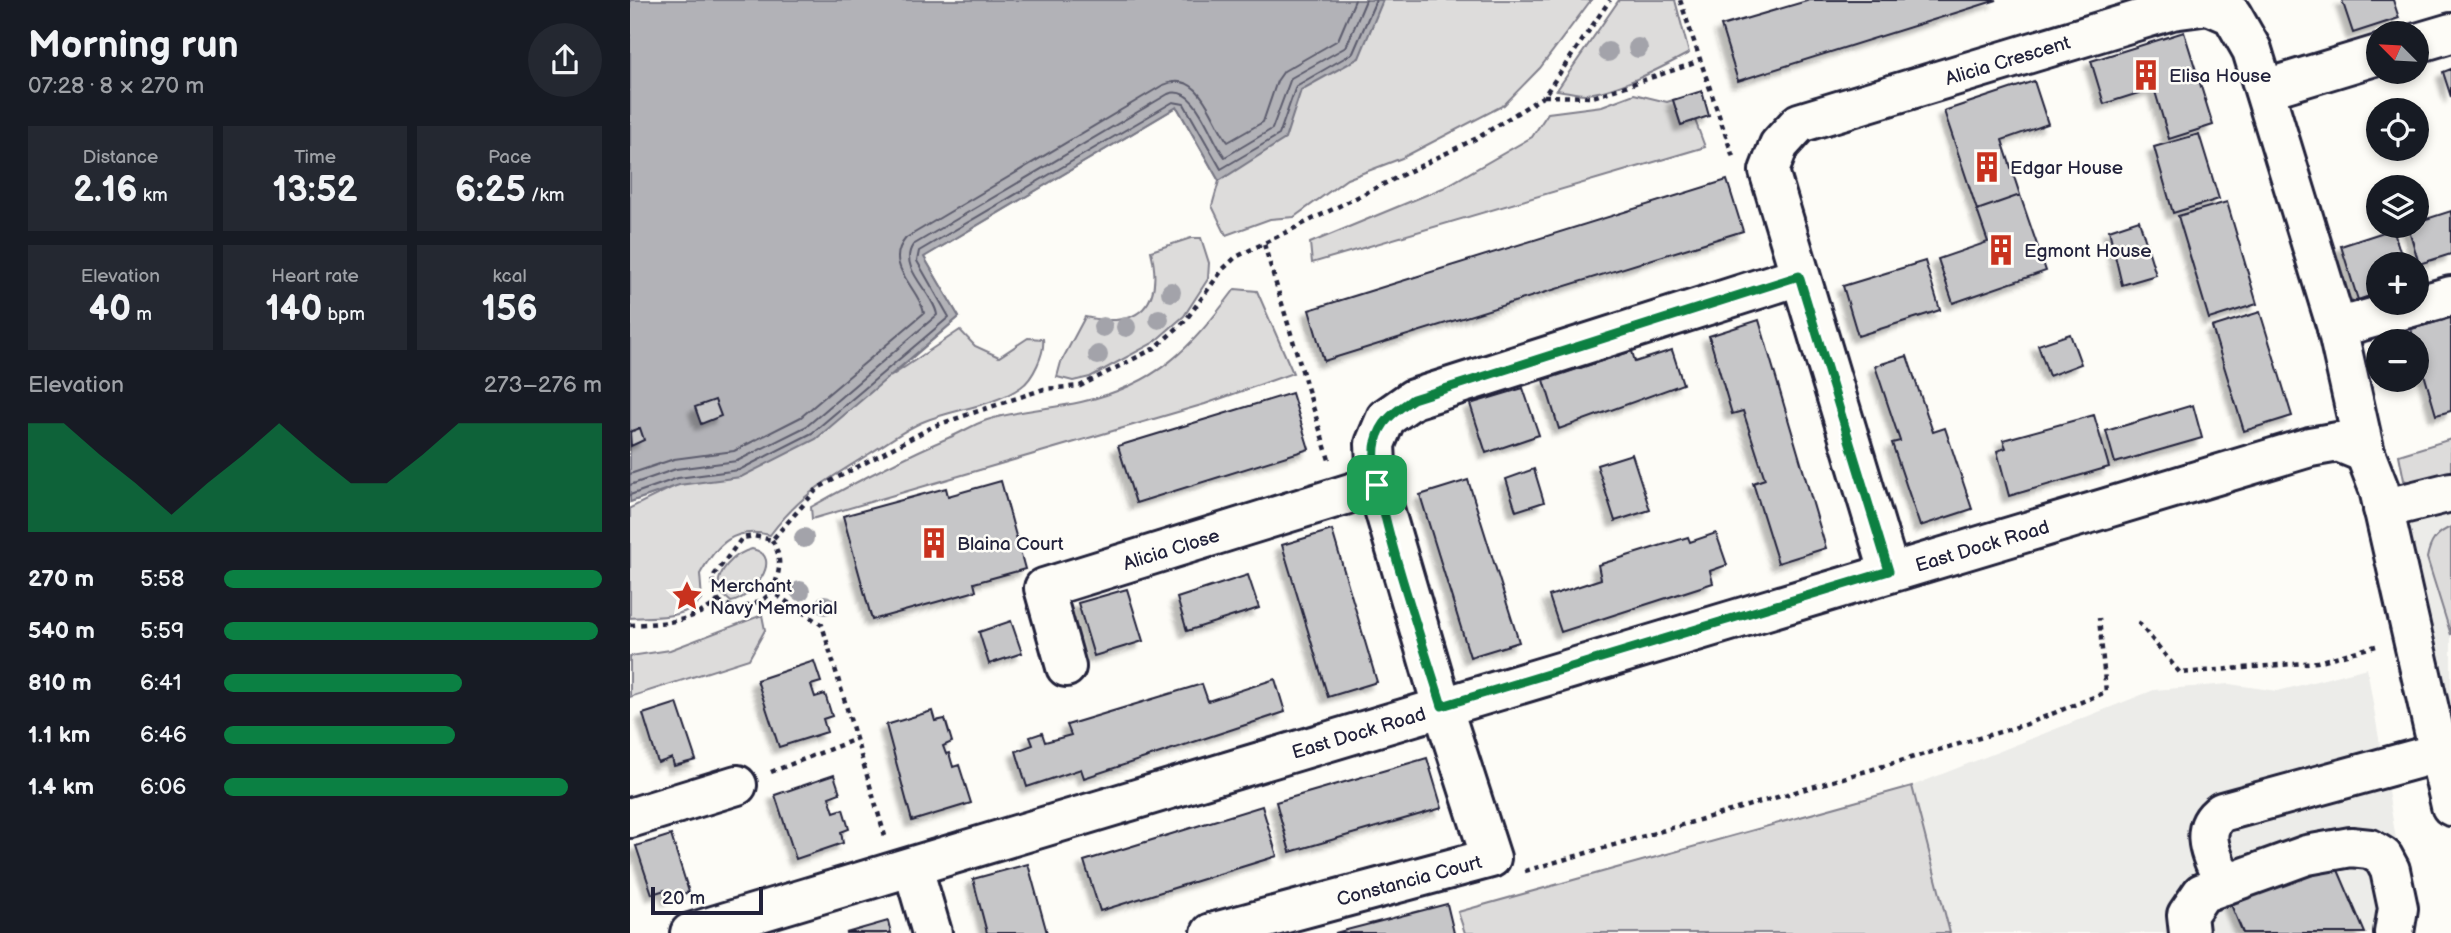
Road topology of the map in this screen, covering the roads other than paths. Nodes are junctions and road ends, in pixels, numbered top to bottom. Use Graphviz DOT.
graph roads {
  1 [pos="2451,33"];
  2 [pos="2429,39"];
  3 [pos="2366,59"];
  4 [pos="2266,89"];
  5 [pos="1799,276"];
  6 [pos="2451,296"];
  7 [pos="2337,328"];
  8 [pos="2365,453"];
  9 [pos="1377,485"];
  10 [pos="2451,492"];
  11 [pos="2383,509"];
  12 [pos="1889,571"];
  13 [pos="1066,667"];
  14 [pos="1442,706"];
  15 [pos="2438,753"];
  16 [pos="737,785"];
  17 [pos="2451,806"];
  18 [pos="630,818"];
  19 [pos="904,871"];
  20 [pos="2224,885"];
  21 [pos="690,933"];
  22 [pos="932,933"];
  23 [pos="1211,933"];
  24 [pos="2189,933"];
  25 [pos="2394,933"];
  1 -- 2 [label="street"];
  3 -- 4 [label="street"];
  4 -- 5 [label="street, Alicia Crescent"];
  4 -- 7 [label="street, Alicia Crescent"];
  5 -- 9 [label="street, Constancia Court"];
  5 -- 12 [label="street, Alicia Crescent"];
  6 -- 7 [label="street"];
  7 -- 8 [label="street, Alicia Crescent"];
  8 -- 11 [label="street"];
  8 -- 12 [label="street, East Dock Road"];
  9 -- 13 [label="street, Alicia Close"];
  9 -- 14 [label="street, Constancia Court"];
  10 -- 11 [label="street"];
  11 -- 15 [label="street"];
  12 -- 14 [label="street, East Dock Road"];
  14 -- 19 [label="street, East Dock Road"];
  14 -- 23 [label="street, Constancia Court"];
  15 -- 17 [label="street"];
  15 -- 20 [label="street"];
  16 -- 18 [label="street"];
  19 -- 21 [label="street, East Dock Road"];
  19 -- 22 [label="street"];
  20 -- 24 [label="street"];
  20 -- 25 [label="street"];
}
